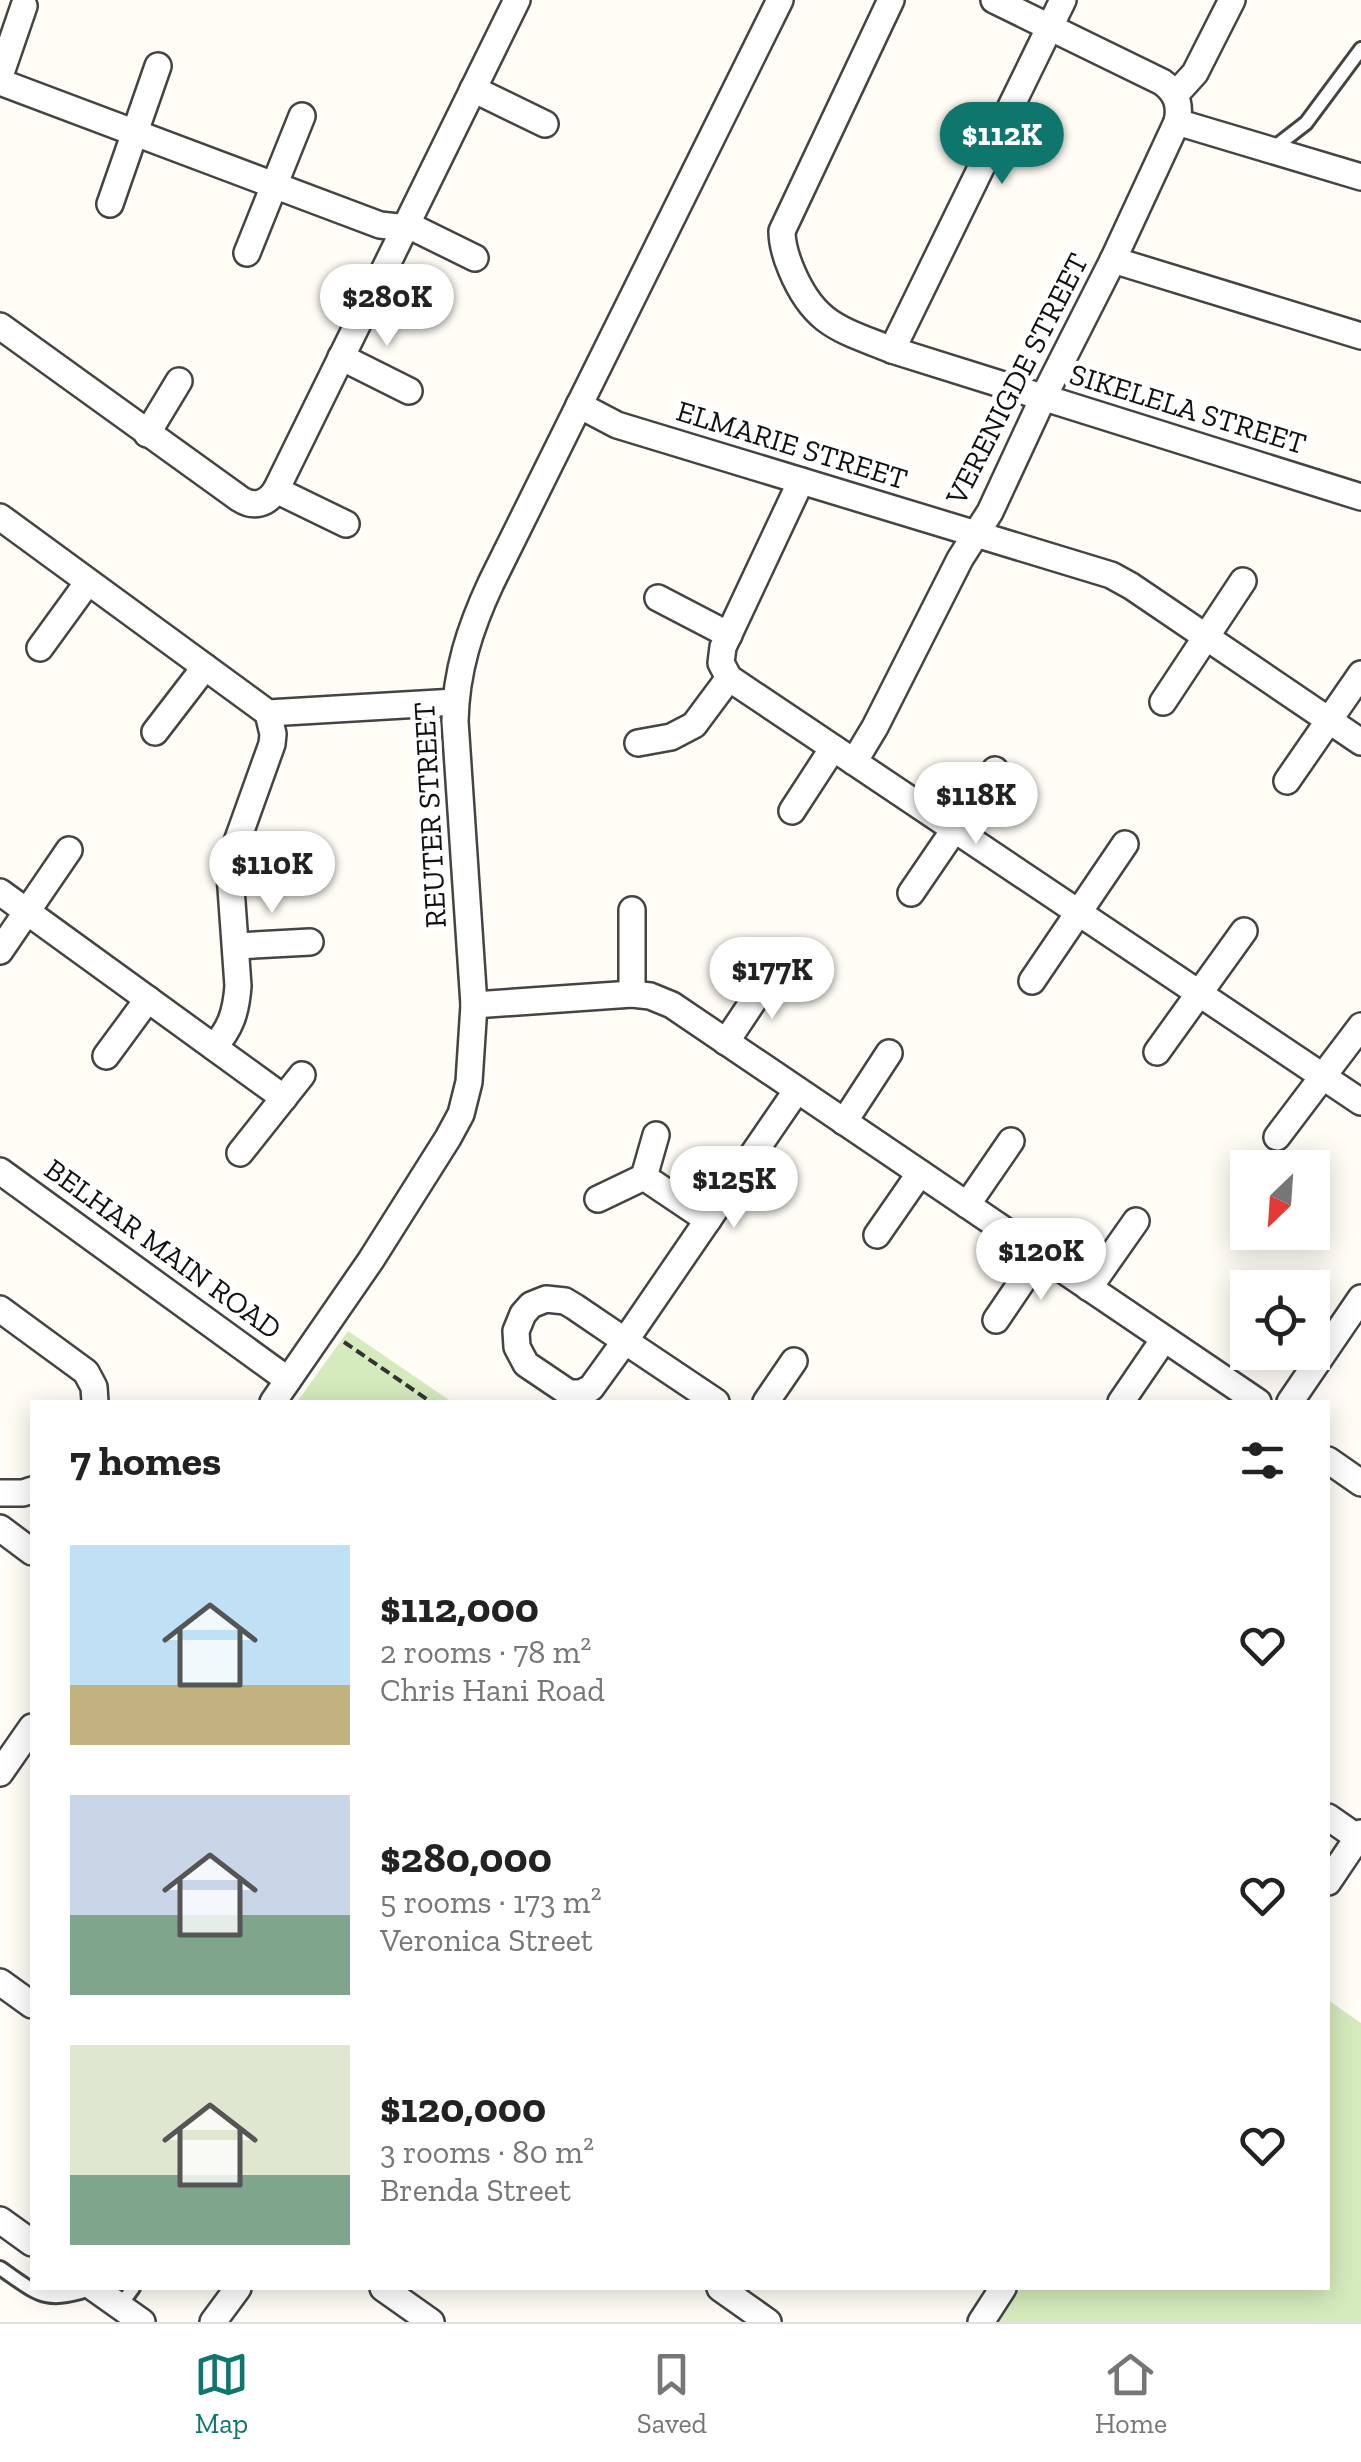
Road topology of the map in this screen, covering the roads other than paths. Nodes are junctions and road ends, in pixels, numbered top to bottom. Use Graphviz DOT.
graph roads {
  1 [pos="517,0"];
  2 [pos="780,0"];
  3 [pos="891,0"];
  4 [pos="994,0"];
  5 [pos="1063,0"];
  6 [pos="1232,0"];
  7 [pos="24,6"];
  8 [pos="1050,27"];
  9 [pos="1361,49"];
  10 [pos="158,66"];
  11 [pos="0,79"];
  12 [pos="473,89"];
  13 [pos="1175,94"];
  14 [pos="302,116"];
  15 [pos="1177,122"];
  16 [pos="546,124"];
  17 [pos="135,133"];
  18 [pos="1271,150"];
  19 [pos="1361,177"];
  20 [pos="274,185"];
  21 [pos="110,204"];
  22 [pos="404,228"];
  23 [pos="246,253"];
  24 [pos="475,258"];
  25 [pos="1113,260"];
  26 [pos="0,326"];
  27 [pos="1361,336"];
  28 [pos="892,350"];
  29 [pos="341,358"];
  30 [pos="179,380"];
  31 [pos="410,390"];
  32 [pos="1043,398"];
  33 [pos="579,405"];
  34 [pos="147,434"];
  35 [pos="801,482"];
  36 [pos="276,490"];
  37 [pos="1361,497"];
  38 [pos="0,517"];
  39 [pos="346,524"];
  40 [pos="974,536"];
  41 [pos="1243,581"];
  42 [pos="88,582"];
  43 [pos="658,598"];
  44 [pos="729,635"];
  45 [pos="1206,637"];
  46 [pos="40,648"];
  47 [pos="205,667"];
  48 [pos="1361,674"];
  49 [pos="729,678"];
  50 [pos="455,702"];
  51 [pos="1164,702"];
  52 [pos="268,714"];
  53 [pos="1329,720"];
  54 [pos="155,732"];
  55 [pos="1361,742"];
  56 [pos="638,744"];
  57 [pos="844,755"];
  58 [pos="995,770"];
  59 [pos="1287,781"];
  60 [pos="792,811"];
  61 [pos="954,830"];
  62 [pos="1125,844"];
  63 [pos="68,850"];
  64 [pos="0,892"];
  65 [pos="911,893"];
  66 [pos="632,910"];
  67 [pos="27,912"];
  68 [pos="1078,913"];
  69 [pos="1244,931"];
  70 [pos="310,942"];
  71 [pos="236,946"];
  72 [pos="0,952"];
  73 [pos="772,972"];
  74 [pos="1032,981"];
  75 [pos="632,994"];
  76 [pos="1199,994"];
  77 [pos="148,999"];
  78 [pos="474,1005"];
  79 [pos="1361,1026"];
  80 [pos="726,1042"];
  81 [pos="214,1048"];
  82 [pos="1157,1052"];
  83 [pos="889,1053"];
  84 [pos="106,1056"];
  85 [pos="302,1075"];
  86 [pos="1322,1076"];
  87 [pos="796,1090"];
  88 [pos="284,1098"];
  89 [pos="1361,1102"];
  90 [pos="844,1122"];
  91 [pos="656,1134"];
  92 [pos="1276,1137"];
  93 [pos="1011,1141"];
  94 [pos="240,1152"];
  95 [pos="0,1170"];
  96 [pos="920,1173"];
  97 [pos="644,1177"];
  98 [pos="598,1199"];
  99 [pos="967,1206"];
  100 [pos="708,1220"];
  101 [pos="1136,1222"];
  102 [pos="877,1235"];
  103 [pos="1040,1255"];
  104 [pos="1088,1288"];
  105 [pos="1361,1298"];
  106 [pos="0,1309"];
  107 [pos="996,1320"];
  108 [pos="1164,1339"];
  109 [pos="625,1341"];
  110 [pos="794,1361"];
  111 [pos="288,1380"];
  112 [pos="95,1400"];
  113 [pos="273,1400"];
  114 [pos="713,1400"];
  115 [pos="767,1400"];
  116 [pos="1121,1400"];
  117 [pos="1255,1400"];
  118 [pos="1291,1400"];
  119 [pos="1330,1461"];
  120 [pos="1361,1483"];
  121 [pos="30,1491"];
  122 [pos="0,1493"];
  123 [pos="0,1528"];
  124 [pos="30,1550"];
  125 [pos="30,1731"];
  126 [pos="0,1773"];
  127 [pos="1330,1818"];
  128 [pos="1360,1837"];
  129 [pos="1330,1879"];
  130 [pos="0,1982"];
  131 [pos="30,2004"];
  132 [pos="0,2220"];
  133 [pos="30,2242"];
  134 [pos="0,2268"];
  135 [pos="30,2287"];
  136 [pos="35,2290"];
  137 [pos="88,2290"];
  138 [pos="101,2290"];
  139 [pos="236,2290"];
  140 [pos="387,2290"];
  141 [pos="723,2290"];
  142 [pos="1003,2290"];
  143 [pos="126,2297"];
  144 [pos="142,2322"];
  145 [pos="212,2322"];
  146 [pos="431,2322"];
  147 [pos="768,2322"];
  148 [pos="981,2322"];
  1 -- 12 [label="street"];
  2 -- 33 [label="street, REUTER STREET"];
  3 -- 28 [label="street, SIKELELA STREET"];
  4 -- 8 [label="street"];
  5 -- 8 [label="street"];
  6 -- 13 [label="street"];
  7 -- 11 [label="street"];
  8 -- 13 [label="street"];
  8 -- 28 [label="street"];
  9 -- 18 [label="lane"];
  10 -- 17 [label="street"];
  11 -- 17 [label="street"];
  12 -- 16 [label="street"];
  12 -- 22 [label="street"];
  13 -- 15 [label="street, VERENIGDE STREET"];
  14 -- 20 [label="street"];
  15 -- 18 [label="street"];
  15 -- 25 [label="street, VERENIGDE STREET"];
  17 -- 20 [label="street"];
  17 -- 21 [label="street"];
  18 -- 19 [label="street"];
  20 -- 22 [label="street"];
  20 -- 23 [label="street"];
  22 -- 24 [label="street"];
  22 -- 29 [label="street"];
  25 -- 27 [label="street"];
  25 -- 32 [label="street, VERENIGDE STREET"];
  26 -- 34 [label="street"];
  28 -- 32 [label="street, SIKELELA STREET"];
  29 -- 31 [label="street"];
  29 -- 36 [label="street"];
  30 -- 34 [label="street"];
  32 -- 37 [label="street, SIKELELA STREET"];
  32 -- 40 [label="street, VERENIGDE STREET"];
  33 -- 35 [label="street, ELMARIE STREET"];
  33 -- 50 [label="street, REUTER STREET"];
  34 -- 36 [label="street"];
  35 -- 40 [label="street, ELMARIE STREET"];
  35 -- 44 [label="street"];
  36 -- 39 [label="street"];
  38 -- 42 [label="street"];
  40 -- 45 [label="street, ELMARIE STREET"];
  40 -- 57 [label="street, VERENIGDE STREET"];
  41 -- 45 [label="street"];
  42 -- 46 [label="street"];
  42 -- 47 [label="street"];
  43 -- 44 [label="street"];
  44 -- 49 [label="street"];
  45 -- 51 [label="street"];
  45 -- 53 [label="street, ELMARIE STREET"];
  47 -- 52 [label="street"];
  47 -- 54 [label="street"];
  48 -- 53 [label="street"];
  49 -- 56 [label="street"];
  49 -- 57 [label="street"];
  50 -- 52 [label="street"];
  50 -- 78 [label="street, REUTER STREET"];
  52 -- 71 [label="street"];
  53 -- 55 [label="street, ELMARIE STREET"];
  53 -- 59 [label="street"];
  57 -- 60 [label="street, VERENIGDE STREET"];
  57 -- 61 [label="street"];
  58 -- 61 [label="street"];
  61 -- 65 [label="street"];
  61 -- 68 [label="street"];
  62 -- 68 [label="street"];
  63 -- 67 [label="street"];
  64 -- 67 [label="street"];
  66 -- 75 [label="street"];
  67 -- 72 [label="street"];
  67 -- 77 [label="street"];
  68 -- 74 [label="street"];
  68 -- 76 [label="street"];
  69 -- 76 [label="street"];
  70 -- 71 [label="street"];
  71 -- 81 [label="street"];
  73 -- 80 [label="street"];
  75 -- 78 [label="street"];
  75 -- 80 [label="street"];
  76 -- 82 [label="street"];
  76 -- 86 [label="street"];
  77 -- 81 [label="street"];
  77 -- 84 [label="street"];
  78 -- 111 [label="street, REUTER STREET"];
  79 -- 86 [label="street"];
  80 -- 87 [label="street"];
  81 -- 88 [label="street"];
  83 -- 90 [label="street"];
  85 -- 88 [label="street"];
  86 -- 89 [label="street"];
  86 -- 92 [label="street"];
  87 -- 90 [label="street"];
  87 -- 100 [label="street"];
  88 -- 94 [label="street"];
  90 -- 96 [label="street"];
  91 -- 97 [label="street"];
  93 -- 99 [label="street"];
  95 -- 111 [label="street, BELHAR MAIN ROAD"];
  96 -- 99 [label="street"];
  96 -- 102 [label="street"];
  97 -- 98 [label="street"];
  97 -- 100 [label="street"];
  99 -- 103 [label="street"];
  100 -- 109 [label="street"];
  101 -- 104 [label="street"];
  103 -- 104 [label="street"];
  103 -- 107 [label="street"];
  104 -- 108 [label="street"];
  105 -- 118 [label="street"];
  106 -- 112 [label="street"];
  108 -- 116 [label="street"];
  108 -- 117 [label="street"];
  109 -- 109 [label="street"];
  109 -- 114 [label="street"];
  110 -- 115 [label="street"];
  111 -- 113 [label="street, REUTER STREET"];
  119 -- 120 [label="street"];
  121 -- 122 [label="street"];
  123 -- 124 [label="street"];
  125 -- 126 [label="street"];
  127 -- 128 [label="street"];
  128 -- 129 [label="street"];
  130 -- 131 [label="street"];
  132 -- 133 [label="street"];
  134 -- 135 [label="lane"];
  136 -- 137 [label="lane"];
  138 -- 143 [label="street"];
  139 -- 145 [label="street"];
  140 -- 146 [label="street"];
  141 -- 147 [label="street"];
  142 -- 148 [label="street"];
  143 -- 144 [label="street"];
}
